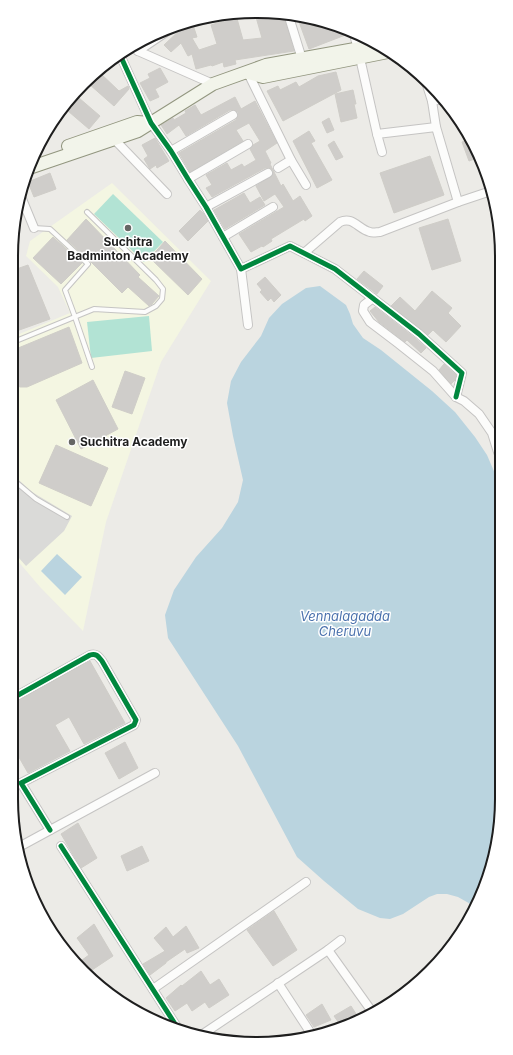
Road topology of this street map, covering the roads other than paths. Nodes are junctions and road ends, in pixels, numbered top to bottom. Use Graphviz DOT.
graph roads {
  1 [pos="289,20"];
  2 [pos="355,40"];
  3 [pos="371,48"];
  4 [pos="136,50"];
  5 [pos="380,52"];
  6 [pos="359,53"];
  7 [pos="122,59"];
  8 [pos="302,59"];
  9 [pos="248,73"];
  10 [pos="213,84"];
  11 [pos="429,92"];
  12 [pos="437,100"];
  13 [pos="432,101"];
  14 [pos="233,115"];
  15 [pos="151,123"];
  16 [pos="436,127"];
  17 [pos="377,134"];
  18 [pos="114,139"];
  19 [pos="248,144"];
  20 [pos="171,151"];
  21 [pos="382,152"];
  22 [pos="41,155"];
  23 [pos="291,160"];
  24 [pos="36,166"];
  25 [pos="278,168"];
  26 [pos="268,173"];
  27 [pos="188,180"];
  28 [pos="306,185"];
  29 [pos="486,193"];
  30 [pos="167,194"];
  31 [pos="458,202"];
  32 [pos="24,204"];
  33 [pos="206,207"];
  34 [pos="273,207"];
  35 [pos="87,212"];
  36 [pos="34,228"];
  37 [pos="223,237"];
  38 [pos="304,253"];
  39 [pos="241,269"];
  40 [pos="373,298"];
  41 [pos="75,317"];
  42 [pos="248,325"];
  43 [pos="18,340"];
  44 [pos="92,367"];
  45 [pos="456,397"];
  46 [pos="495,442"];
  47 [pos="18,484"];
  48 [pos="67,517"];
  49 [pos="18,695"];
  50 [pos="155,773"];
  51 [pos="50,830"];
  52 [pos="23,845"];
  53 [pos="60,846"];
  54 [pos="306,882"];
  55 [pos="341,940"];
  56 [pos="328,950"];
  57 [pos="278,983"];
  58 [pos="153,989"];
  59 [pos="370,1008"];
  60 [pos="174,1022"];
  61 [pos="207,1031"];
  62 [pos="309,1031"];
  1 -- 8 [label="street"];
  2 -- 6 [label="street"];
  3 -- 6 [label="main road"];
  4 -- 10 [label="street"];
  5 -- 6 [label="main road"];
  6 -- 8 [label="main road"];
  6 -- 9 [label="main road"];
  6 -- 17 [label="street"];
  7 -- 15 [label="street"];
  8 -- 9 [label="main road"];
  9 -- 10 [label="main road"];
  9 -- 23 [label="street"];
  10 -- 15 [label="main road"];
  11 -- 13 [label="street"];
  12 -- 13 [label="street"];
  13 -- 16 [label="street"];
  14 -- 20 [label="street"];
  15 -- 18 [label="main road"];
  15 -- 20 [label="street"];
  15 -- 22 [label="main road"];
  16 -- 17 [label="street"];
  16 -- 31 [label="street"];
  17 -- 21 [label="street"];
  18 -- 24 [label="main road"];
  18 -- 30 [label="street"];
  19 -- 27 [label="street"];
  20 -- 27 [label="street"];
  23 -- 25 [label="street"];
  23 -- 28 [label="street"];
  26 -- 33 [label="street"];
  27 -- 33 [label="street"];
  29 -- 31 [label="street"];
  31 -- 38 [label="street"];
  32 -- 36 [label="street"];
  33 -- 37 [label="street"];
  34 -- 37 [label="street"];
  35 -- 41 [label="lane"];
  36 -- 41 [label="lane"];
  37 -- 39 [label="street"];
  38 -- 39 [label="street"];
  38 -- 40 [label="street"];
  39 -- 42 [label="street"];
  40 -- 45 [label="street"];
  40 -- 45 [label="street"];
  41 -- 43 [label="lane"];
  41 -- 44 [label="lane"];
  45 -- 46 [label="street"];
  47 -- 48 [label="lane"];
  49 -- 51 [label="street"];
  50 -- 51 [label="street"];
  51 -- 52 [label="street"];
  53 -- 58 [label="street"];
  54 -- 58 [label="street"];
  55 -- 56 [label="street"];
  56 -- 57 [label="street"];
  56 -- 59 [label="street"];
  57 -- 61 [label="street"];
  57 -- 62 [label="street"];
  58 -- 60 [label="street"];
}
